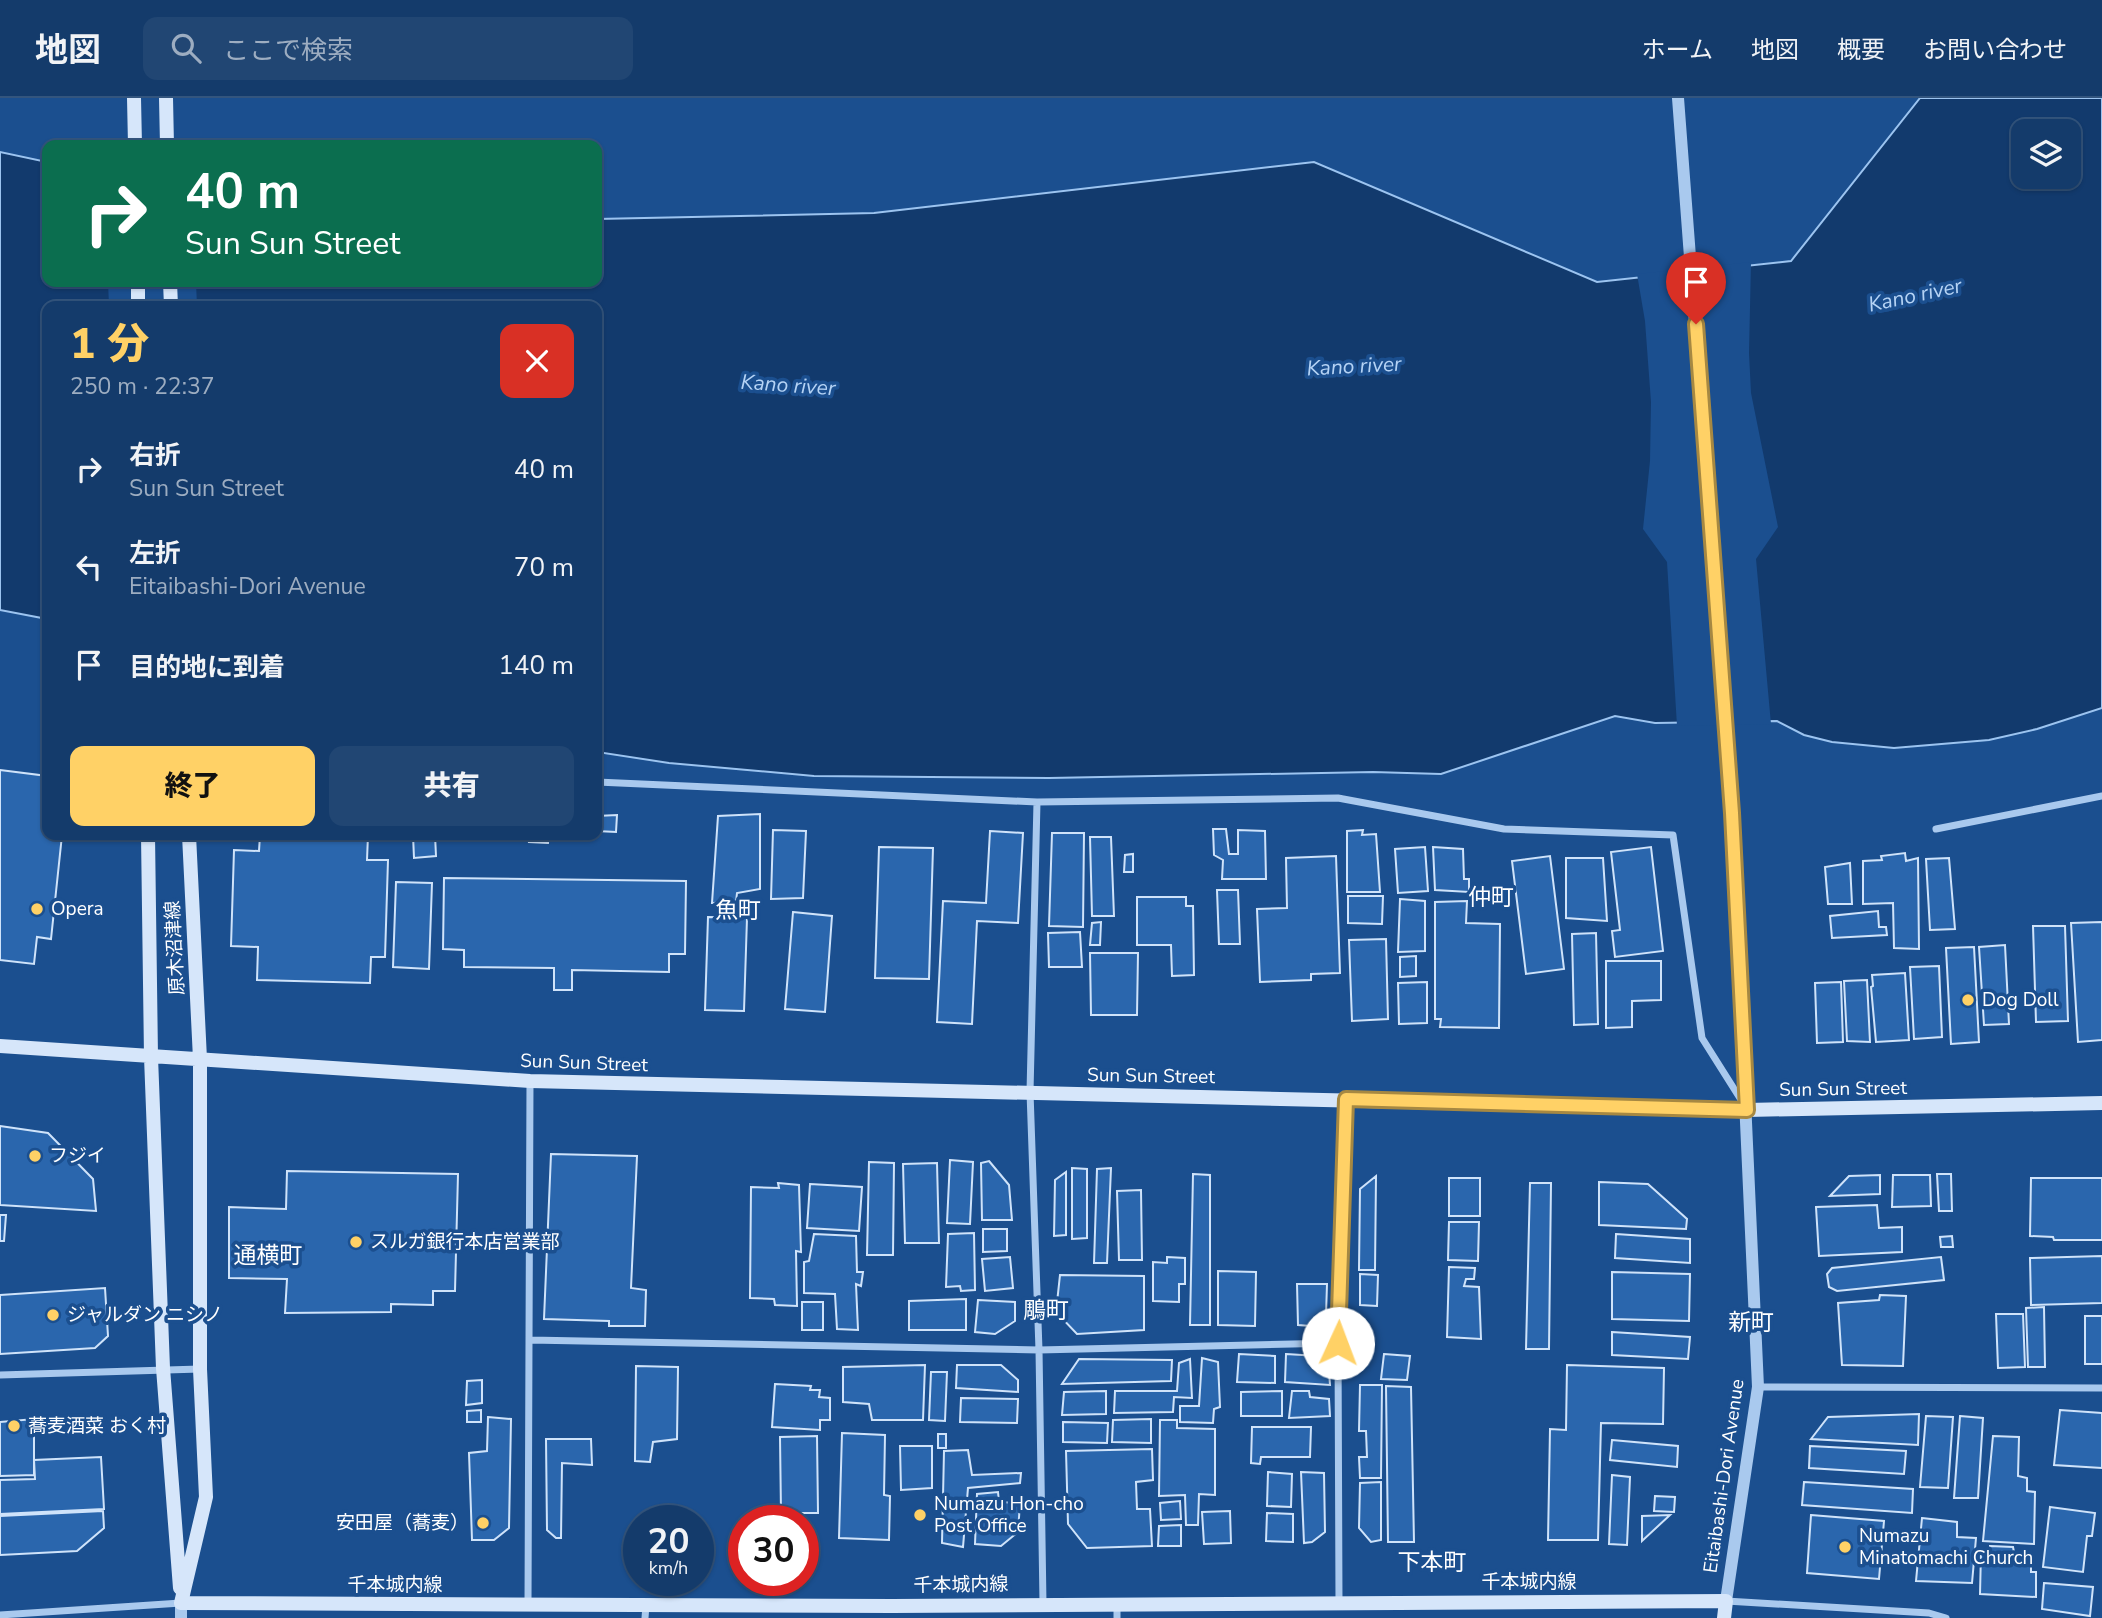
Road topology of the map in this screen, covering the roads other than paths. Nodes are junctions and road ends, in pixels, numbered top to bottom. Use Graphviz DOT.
graph roads {
  1 [pos="134,98"];
  2 [pos="166,98"];
  3 [pos="1678,98"];
  4 [pos="135,140"];
  5 [pos="167,140"];
  6 [pos="602,782"];
  7 [pos="2102,796"];
  8 [pos="1037,802"];
  9 [pos="1936,829"];
  10 [pos="148,840"];
  11 [pos="189,840"];
  12 [pos="0,1046"];
  13 [pos="150,1057"];
  14 [pos="200,1059"];
  15 [pos="530,1081"];
  16 [pos="1030,1092"];
  17 [pos="1346,1099"];
  18 [pos="2102,1103"];
  19 [pos="1747,1110"];
  20 [pos="530,1340"];
  21 [pos="1338,1343"];
  22 [pos="1039,1350"];
  23 [pos="163,1368"];
  24 [pos="200,1368"];
  25 [pos="0,1375"];
  26 [pos="1758,1387"];
  27 [pos="2102,1388"];
  28 [pos="1726,1601"];
  29 [pos="1339,1602"];
  30 [pos="1042,1603"];
  31 [pos="528,1605"];
  32 [pos="181,1611"];
  33 [pos="446,1611"];
  34 [pos="1117,1611"];
  35 [pos="645,1612"];
  36 [pos="892,1612"];
  37 [pos="0,1615"];
  38 [pos="1724,1618"];
  39 [pos="1946,1618"];
  1 -- 4 [label="main road"];
  2 -- 5 [label="main road"];
  3 -- 19 [label="street, Eitaibashi-Dori Avenue"];
  6 -- 8 [label="street"];
  7 -- 9 [label="street"];
  8 -- 16 [label="street"];
  8 -- 19 [label="street"];
  10 -- 13 [label="main road, 原木沼津線"];
  11 -- 14 [label="main road, 原木沼津線"];
  12 -- 13 [label="main road, Sun Sun Street"];
  13 -- 14 [label="main road, Sun Sun Street"];
  13 -- 23 [label="main road"];
  14 -- 15 [label="main road, Sun Sun Street"];
  14 -- 24 [label="main road"];
  15 -- 16 [label="main road, Sun Sun Street"];
  15 -- 20 [label="street"];
  16 -- 17 [label="main road, Sun Sun Street"];
  16 -- 22 [label="street"];
  17 -- 19 [label="main road, Sun Sun Street"];
  17 -- 21 [label="street"];
  18 -- 19 [label="main road, Sun Sun Street"];
  19 -- 26 [label="street, Eitaibashi-Dori Avenue"];
  20 -- 22 [label="street"];
  20 -- 31 [label="street"];
  21 -- 22 [label="street"];
  21 -- 29 [label="street"];
  22 -- 30 [label="street"];
  23 -- 24 [label="street"];
  23 -- 25 [label="street"];
  23 -- 32 [label="main road"];
  24 -- 32 [label="main road"];
  26 -- 27 [label="street"];
  26 -- 28 [label="street, Eitaibashi-Dori Avenue"];
  28 -- 29 [label="main road, 千本城内線"];
  28 -- 38 [label="main road"];
  28 -- 39 [label="street"];
  29 -- 34 [label="main road, 千本城内線"];
  30 -- 34 [label="main road, 千本城内線"];
  30 -- 36 [label="main road, 千本城内線"];
  31 -- 33 [label="main road, 千本城内線"];
  31 -- 35 [label="main road, 千本城内線"];
  32 -- 33 [label="main road, 千本城内線"];
  32 -- 37 [label="street"];
  35 -- 36 [label="main road, 千本城内線"];
}
